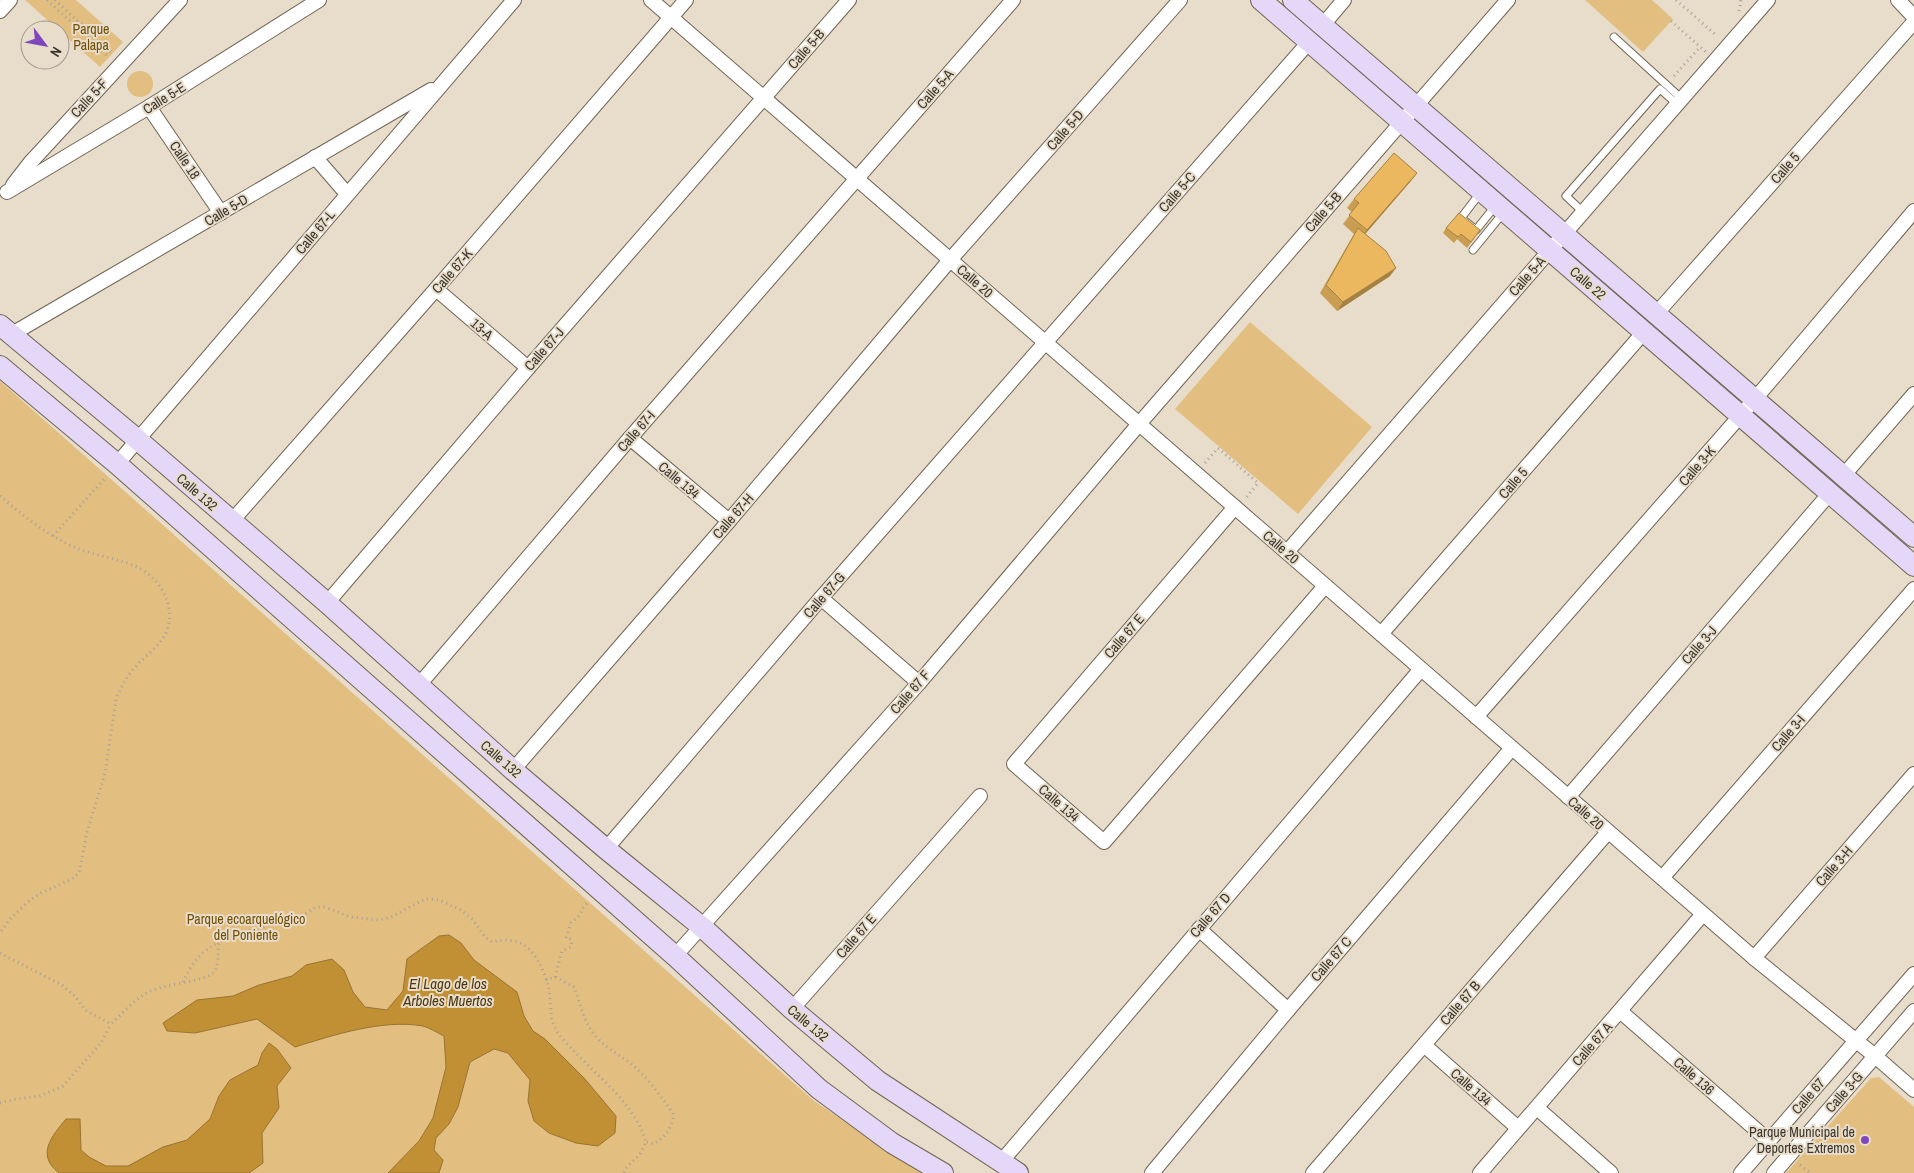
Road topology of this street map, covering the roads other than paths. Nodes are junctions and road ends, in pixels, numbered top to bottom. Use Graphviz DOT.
graph roads {
  1 [pos="10,0"];
  2 [pos="180,0"];
  3 [pos="319,0"];
  4 [pos="514,0"];
  5 [pos="651,0"];
  6 [pos="686,0"];
  7 [pos="849,0"];
  8 [pos="1013,0"];
  9 [pos="1180,0"];
  10 [pos="1261,0"];
  11 [pos="1293,0"];
  12 [pos="1344,0"];
  13 [pos="1508,0"];
  14 [pos="1768,0"];
  15 [pos="1898,0"];
  16 [pos="1914,4"];
  17 [pos="0,11"];
  18 [pos="671,17"];
  19 [pos="1914,17"];
  20 [pos="1914,22"];
  21 [pos="1322,26"];
  22 [pos="1614,37"];
  23 [pos="1309,42"];
  24 [pos="439,86"];
  25 [pos="763,97"];
  26 [pos="1679,101"];
  27 [pos="149,107"];
  28 [pos="1416,107"];
  29 [pos="1402,122"];
  30 [pos="315,156"];
  31 [pos="856,178"];
  32 [pos="346,194"];
  33 [pos="3,195"];
  34 [pos="1494,202"];
  35 [pos="1914,211"];
  36 [pos="1583,212"];
  37 [pos="221,213"];
  38 [pos="1564,234"];
  39 [pos="1473,250"];
  40 [pos="1550,250"];
  41 [pos="950,260"];
  42 [pos="436,289"];
  43 [pos="1656,314"];
  44 [pos="6,329"];
  45 [pos="1644,332"];
  46 [pos="1045,342"];
  47 [pos="0,366"];
  48 [pos="528,368"];
  49 [pos="1914,394"];
  50 [pos="1755,399"];
  51 [pos="1740,416"];
  52 [pos="1139,424"];
  53 [pos="630,438"];
  54 [pos="138,440"];
  55 [pos="111,470"];
  56 [pos="1843,476"];
  57 [pos="1830,493"];
  58 [pos="1240,503"];
  59 [pos="729,521"];
  60 [pos="232,522"];
  61 [pos="1914,537"];
  62 [pos="1287,552"];
  63 [pos="1914,566"];
  64 [pos="1325,586"];
  65 [pos="1914,588"];
  66 [pos="821,598"];
  67 [pos="327,603"];
  68 [pos="1381,634"];
  69 [pos="1421,669"];
  70 [pos="919,682"];
  71 [pos="418,686"];
  72 [pos="1476,717"];
  73 [pos="1512,748"];
  74 [pos="1014,764"];
  75 [pos="513,770"];
  76 [pos="1914,774"];
  77 [pos="980,796"];
  78 [pos="1568,797"];
  79 [pos="1608,832"];
  80 [pos="606,850"];
  81 [pos="1662,878"];
  82 [pos="1703,914"];
  83 [pos="702,927"];
  84 [pos="1199,929"];
  85 [pos="675,956"];
  86 [pos="1754,958"];
  87 [pos="1914,974"];
  88 [pos="792,1009"];
  89 [pos="1288,1010"];
  90 [pos="1620,1011"];
  91 [pos="1914,1011"];
  92 [pos="1856,1041"];
  93 [pos="1424,1045"];
  94 [pos="1875,1056"];
  95 [pos="1914,1090"];
  96 [pos="1536,1108"];
  97 [pos="1518,1128"];
  98 [pos="1769,1141"];
  99 [pos="1001,1162"];
  100 [pos="1776,1172"];
  101 [pos="943,1173"];
  102 [pos="1018,1173"];
  103 [pos="1152,1173"];
  104 [pos="1313,1173"];
  105 [pos="1480,1173"];
  106 [pos="1611,1173"];
  107 [pos="1741,1173"];
  1 -- 17 [label="street"];
  2 -- 33 [label="street, Calle 5-F"];
  3 -- 27 [label="street, Calle 5-E"];
  4 -- 24 [label="street, Calle 67-L"];
  5 -- 18 [label="street, Calle 20"];
  6 -- 18 [label="street"];
  7 -- 25 [label="street, Calle 5-B"];
  8 -- 31 [label="street, Calle 5-A"];
  9 -- 41 [label="street, Calle 5-D"];
  10 -- 23 [label="street, Calle 22"];
  11 -- 21 [label="street, Calle 22"];
  12 -- 21 [label="street"];
  13 -- 28 [label="street, Calle 5-B"];
  14 -- 26 [label="street, Calle 5-A"];
  15 -- 16 [label="lane"];
  15 -- 19 [label="street"];
  18 -- 25 [label="street, Calle 20"];
  18 -- 42 [label="street, Calle 67-K"];
  20 -- 43 [label="street, Calle 5"];
  21 -- 28 [label="street, Calle 22"];
  22 -- 26 [label="lane"];
  23 -- 29 [label="street, Calle 22"];
  23 -- 46 [label="street, Calle 5-C"];
  24 -- 30 [label="street, Calle 5-D"];
  24 -- 32 [label="street, Calle 67-L"];
  25 -- 31 [label="street, Calle 20"];
  25 -- 48 [label="street, Calle 67-J"];
  26 -- 36 [label="street, Calle 5-A"];
  26 -- 36 [label="lane"];
  27 -- 33 [label="street, Calle 5-E"];
  27 -- 37 [label="street, Calle 18"];
  28 -- 29 [label="street, Calle 5-B"];
  28 -- 38 [label="street, Calle 22"];
  29 -- 34 [label="street, Calle 22"];
  29 -- 52 [label="street, Calle 5-B"];
  30 -- 32 [label="street"];
  30 -- 37 [label="street, Calle 5-D"];
  31 -- 41 [label="street, Calle 20"];
  31 -- 53 [label="street, Calle 67-I"];
  32 -- 54 [label="street, Calle 67-L"];
  34 -- 39 [label="lane"];
  34 -- 40 [label="street, Calle 22"];
  35 -- 50 [label="street, Calle 3-K"];
  36 -- 38 [label="street, Calle 5-A"];
  37 -- 44 [label="street, Calle 5-D"];
  38 -- 40 [label="street, Calle 5-A"];
  38 -- 43 [label="street, Calle 22"];
  40 -- 45 [label="street, Calle 22"];
  40 -- 62 [label="street, Calle 5-A"];
  41 -- 46 [label="street, Calle 20"];
  41 -- 59 [label="street, Calle 67-H"];
  42 -- 48 [label="street, 13-A"];
  42 -- 60 [label="street, Calle 67-K"];
  43 -- 50 [label="street, Calle 22"];
  44 -- 54 [label="street, Calle 132"];
  45 -- 51 [label="street, Calle 22"];
  45 -- 68 [label="street, Calle 5"];
  46 -- 52 [label="street, Calle 20"];
  46 -- 66 [label="street, Calle 67-G"];
  47 -- 55 [label="street"];
  48 -- 67 [label="street, Calle 67-J"];
  49 -- 56 [label="street"];
  50 -- 51 [label="street, Calle 3-K"];
  50 -- 56 [label="street, Calle 22"];
  51 -- 57 [label="street, Calle 22"];
  51 -- 72 [label="street, Calle 3-K"];
  52 -- 58 [label="street, Calle 20"];
  52 -- 70 [label="street, Calle 67 F"];
  53 -- 59 [label="street, Calle 134"];
  53 -- 71 [label="street, Calle 67-I"];
  54 -- 55 [label="street, Calle 67-L"];
  54 -- 60 [label="street, Calle 132"];
  55 -- 85 [label="street"];
  56 -- 61 [label="street, Calle 22"];
  57 -- 63 [label="street, Calle 22"];
  57 -- 78 [label="street, Calle 3-J"];
  58 -- 62 [label="street, Calle 20"];
  58 -- 74 [label="street, Calle 67 E"];
  59 -- 75 [label="street, Calle 67-H"];
  60 -- 67 [label="street, Calle 132"];
  62 -- 64 [label="street, Calle 20"];
  64 -- 68 [label="street, Calle 20"];
  64 -- 74 [label="street, Calle 134"];
  65 -- 81 [label="street, Calle 3-I"];
  66 -- 70 [label="street"];
  66 -- 80 [label="street, Calle 67-G"];
  67 -- 71 [label="street, Calle 132"];
  68 -- 69 [label="street, Calle 20"];
  69 -- 72 [label="street, Calle 20"];
  69 -- 84 [label="street, Calle 67 D"];
  70 -- 83 [label="street, Calle 67 F"];
  71 -- 75 [label="street, Calle 132"];
  72 -- 73 [label="street, Calle 20"];
  73 -- 78 [label="street, Calle 20"];
  73 -- 89 [label="street, Calle 67 C"];
  75 -- 80 [label="street, Calle 132"];
  76 -- 86 [label="street, Calle 3-H"];
  77 -- 88 [label="street, Calle 67 E"];
  78 -- 79 [label="street, Calle 20"];
  79 -- 81 [label="street, Calle 20"];
  79 -- 93 [label="street, Calle 67 B"];
  80 -- 83 [label="street, Calle 132"];
  81 -- 82 [label="street, Calle 20"];
  82 -- 86 [label="street, Calle 20"];
  82 -- 90 [label="street, Calle 67 A"];
  83 -- 85 [label="street, Calle 67 F"];
  83 -- 88 [label="street, Calle 132"];
  84 -- 89 [label="street"];
  84 -- 99 [label="street, Calle 67 D"];
  85 -- 101 [label="street"];
  86 -- 92 [label="street, Calle 20"];
  87 -- 92 [label="street"];
  88 -- 99 [label="street, Calle 132"];
  89 -- 103 [label="street, Calle 67 C"];
  90 -- 96 [label="street, Calle 67 A"];
  90 -- 98 [label="street, Calle 136"];
  91 -- 94 [label="street, Calle 3-G"];
  92 -- 94 [label="street, Calle 20"];
  92 -- 98 [label="street, Calle 67"];
  93 -- 97 [label="street, Calle 134"];
  93 -- 104 [label="street, Calle 67 B"];
  94 -- 95 [label="street, Calle 20"];
  94 -- 100 [label="street, Calle 3-G"];
  96 -- 97 [label="street, Calle 67 A"];
  96 -- 106 [label="street"];
  97 -- 105 [label="street, Calle 67 A"];
  98 -- 107 [label="street, Calle 67"];
  99 -- 102 [label="street, Calle 132"];
}
